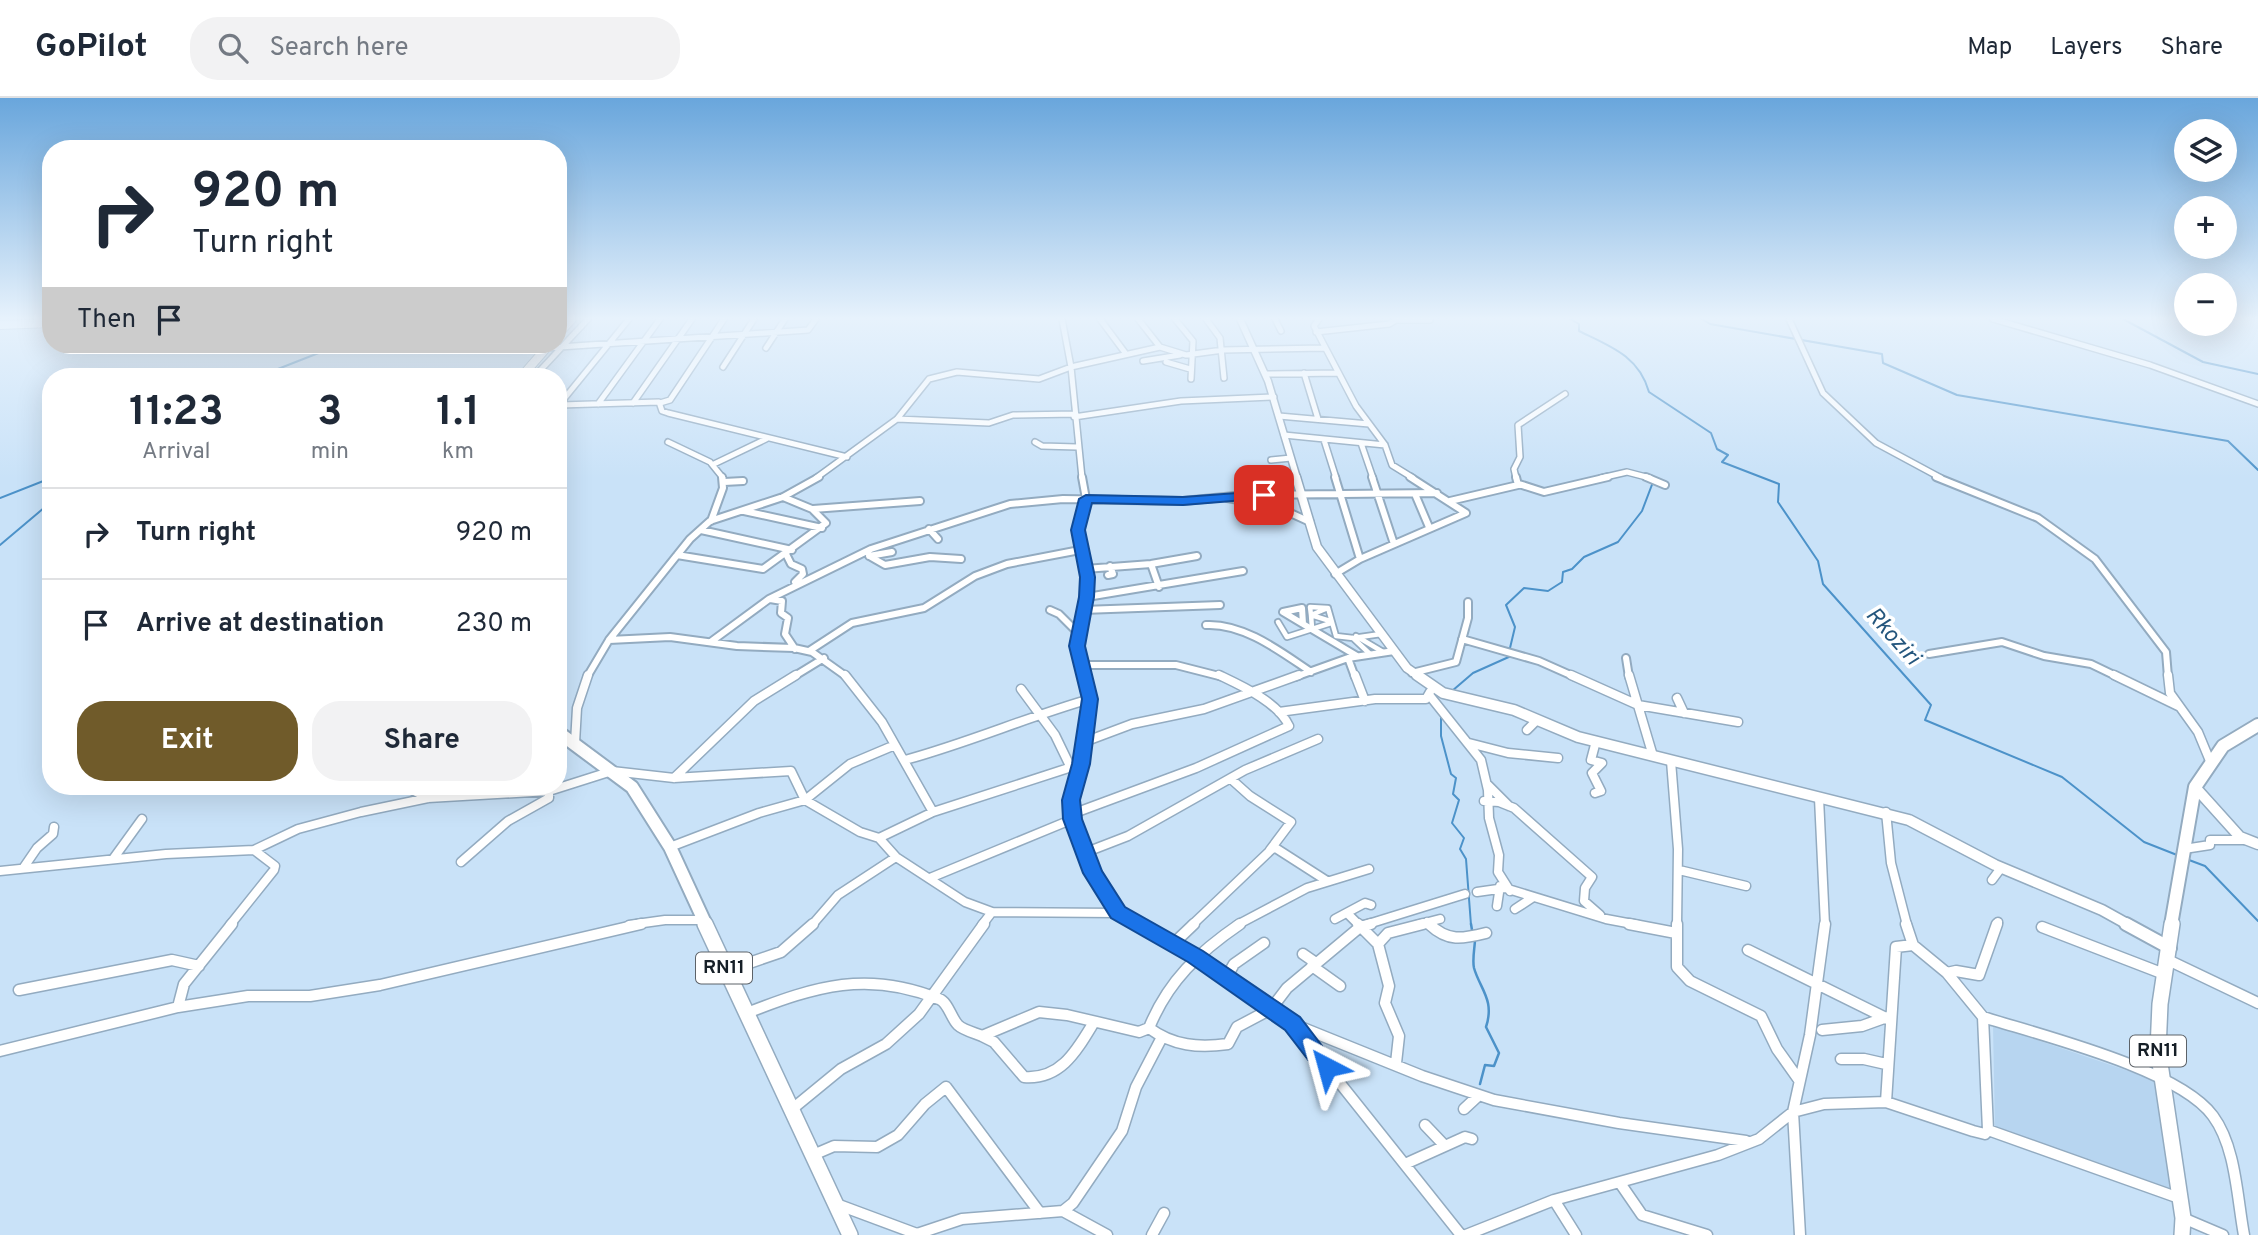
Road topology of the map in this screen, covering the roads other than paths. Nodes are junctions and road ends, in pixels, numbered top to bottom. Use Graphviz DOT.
graph roads {
  1 [pos="585,372"];
  2 [pos="621,372"];
  3 [pos="655,372"];
  4 [pos="688,372"];
  5 [pos="957,372"];
  6 [pos="958,372"];
  7 [pos="1058,372"];
  8 [pos="1071,372"];
  9 [pos="1190,372"];
  10 [pos="1224,372"];
  11 [pos="1814,372"];
  12 [pos="2170,372"];
  13 [pos="1304,373"];
  14 [pos="1338,373"];
  15 [pos="1266,374"];
  16 [pos="1191,379"];
  17 [pos="1224,379"];
  18 [pos="1564,394"];
  19 [pos="567,395"];
  20 [pos="1274,397"];
  21 [pos="633,403"];
  22 [pos="660,403"];
  23 [pos="598,404"];
  24 [pos="2258,404"];
  25 [pos="567,405"];
  26 [pos="1075,415"];
  27 [pos="1279,416"];
  28 [pos="897,419"];
  29 [pos="1318,419"];
  30 [pos="1369,424"];
  31 [pos="882,430"];
  32 [pos="890,433"];
  33 [pos="1284,435"];
  34 [pos="766,439"];
  35 [pos="1324,440"];
  36 [pos="668,442"];
  37 [pos="1035,442"];
  38 [pos="1360,443"];
  39 [pos="1385,445"];
  40 [pos="1077,447"];
  41 [pos="847,457"];
  42 [pos="1291,458"];
  43 [pos="1271,460"];
  44 [pos="714,464"];
  45 [pos="743,481"];
  46 [pos="724,482"];
  47 [pos="1518,484"];
  48 [pos="1665,485"];
  49 [pos="1437,493"];
  50 [pos="1377,494"];
  51 [pos="1415,494"];
  52 [pos="1301,495"];
  53 [pos="1339,495"];
  54 [pos="783,497"];
  55 [pos="1224,498"];
  56 [pos="1086,499"];
  57 [pos="920,501"];
  58 [pos="1450,501"];
  59 [pos="812,509"];
  60 [pos="740,510"];
  61 [pos="710,521"];
  62 [pos="1310,522"];
  63 [pos="1429,527"];
  64 [pos="822,528"];
  65 [pos="929,529"];
  66 [pos="701,530"];
  67 [pos="938,539"];
  68 [pos="1394,544"];
  69 [pos="1080,550"];
  70 [pos="789,552"];
  71 [pos="892,552"];
  72 [pos="862,554"];
  73 [pos="677,555"];
  74 [pos="1198,556"];
  75 [pos="872,557"];
  76 [pos="1136,558"];
  77 [pos="961,559"];
  78 [pos="1360,559"];
  79 [pos="1148,564"];
  80 [pos="1110,566"];
  81 [pos="1085,569"];
  82 [pos="1243,571"];
  83 [pos="1335,574"];
  84 [pos="1108,575"];
  85 [pos="1159,587"];
  86 [pos="1087,597"];
  87 [pos="769,599"];
  88 [pos="1468,602"];
  89 [pos="1220,605"];
  90 [pos="1050,610"];
  91 [pos="1083,610"];
  92 [pos="1311,615"];
  93 [pos="1330,620"];
  94 [pos="1278,622"];
  95 [pos="1206,625"];
  96 [pos="1303,629"];
  97 [pos="1079,633"];
  98 [pos="1381,634"];
  99 [pos="1351,638"];
  100 [pos="1462,639"];
  101 [pos="609,640"];
  102 [pos="712,641"];
  103 [pos="1339,642"];
  104 [pos="795,649"];
  105 [pos="809,651"];
  106 [pos="1394,651"];
  107 [pos="1383,652"];
  108 [pos="1370,654"];
  109 [pos="1929,654"];
  110 [pos="1353,656"];
  111 [pos="824,658"];
  112 [pos="1626,658"];
  113 [pos="1081,666"];
  114 [pos="1311,672"];
  115 [pos="1412,673"];
  116 [pos="1426,683"];
  117 [pos="1021,689"];
  118 [pos="1251,691"];
  119 [pos="1440,691"];
  120 [pos="1677,698"];
  121 [pos="1090,699"];
  122 [pos="1432,700"];
  123 [pos="1365,701"];
  124 [pos="1638,705"];
  125 [pos="2179,706"];
  126 [pos="1279,712"];
  127 [pos="1684,713"];
  128 [pos="1038,714"];
  129 [pos="1538,720"];
  130 [pos="1738,722"];
  131 [pos="2258,725"];
  132 [pos="1527,730"];
  133 [pos="567,738"];
  134 [pos="1318,739"];
  135 [pos="1596,741"];
  136 [pos="1084,742"];
  137 [pos="575,743"];
  138 [pos="1469,743"];
  139 [pos="895,745"];
  140 [pos="1653,755"];
  141 [pos="1558,758"];
  142 [pos="905,760"];
  143 [pos="1671,761"];
  144 [pos="2210,761"];
  145 [pos="1081,764"];
  146 [pos="1070,766"];
  147 [pos="612,771"];
  148 [pos="674,778"];
  149 [pos="1231,779"];
  150 [pos="567,785"];
  151 [pos="1486,786"];
  152 [pos="2195,787"];
  153 [pos="1595,793"];
  154 [pos="520,795"];
  155 [pos="549,795"];
  156 [pos="427,796"];
  157 [pos="1819,799"];
  158 [pos="805,800"];
  159 [pos="1486,800"];
  160 [pos="1512,808"];
  161 [pos="933,812"];
  162 [pos="1886,812"];
  163 [pos="1072,816"];
  164 [pos="142,819"];
  165 [pos="54,827"];
  166 [pos="879,838"];
  167 [pos="2244,840"];
  168 [pos="2258,844"];
  169 [pos="670,847"];
  170 [pos="254,850"];
  171 [pos="1270,851"];
  172 [pos="1084,853"];
  173 [pos="896,857"];
  174 [pos="2182,857"];
  175 [pos="113,859"];
  176 [pos="461,862"];
  177 [pos="24,867"];
  178 [pos="2001,867"];
  179 [pos="1369,869"];
  180 [pos="1679,870"];
  181 [pos="0,871"];
  182 [pos="930,878"];
  183 [pos="1992,880"];
  184 [pos="1327,881"];
  185 [pos="1501,884"];
  186 [pos="1746,886"];
  187 [pos="1477,892"];
  188 [pos="1465,894"];
  189 [pos="1532,898"];
  190 [pos="1584,901"];
  191 [pos="1371,905"];
  192 [pos="1497,906"];
  193 [pos="1515,909"];
  194 [pos="1578,911"];
  195 [pos="992,912"];
  196 [pos="1118,913"];
  197 [pos="1347,913"];
  198 [pos="1603,918"];
  199 [pos="1335,919"];
  200 [pos="1440,919"];
  201 [pos="705,920"];
  202 [pos="1427,922"];
  203 [pos="1998,922"];
  204 [pos="1360,927"];
  205 [pos="2042,927"];
  206 [pos="1486,933"];
  207 [pos="1676,933"];
  208 [pos="1264,943"];
  209 [pos="1173,944"];
  210 [pos="1378,944"];
  211 [pos="1913,945"];
  212 [pos="1748,950"];
  213 [pos="1303,954"];
  214 [pos="1195,957"];
  215 [pos="2167,961"];
  216 [pos="1314,964"];
  217 [pos="199,966"];
  218 [pos="725,971"];
  219 [pos="1947,973"];
  220 [pos="1226,978"];
  221 [pos="1816,983"];
  222 [pos="1340,986"];
  223 [pos="19,990"];
  224 [pos="932,999"];
  225 [pos="2258,1003"];
  226 [pos="178,1007"];
  227 [pos="1271,1009"];
  228 [pos="746,1013"];
  229 [pos="1983,1017"];
  230 [pos="1889,1019"];
  231 [pos="1094,1023"];
  232 [pos="1292,1023"];
  233 [pos="1149,1028"];
  234 [pos="1822,1030"];
  235 [pos="982,1036"];
  236 [pos="1161,1039"];
  237 [pos="0,1051"];
  238 [pos="1841,1059"];
  239 [pos="1396,1063"];
  240 [pos="1886,1064"];
  241 [pos="2161,1078"];
  242 [pos="1799,1080"];
  243 [pos="1478,1096"];
  244 [pos="1886,1102"];
  245 [pos="1464,1109"];
  246 [pos="790,1111"];
  247 [pos="1793,1112"];
  248 [pos="1424,1125"];
  249 [pos="1988,1130"];
  250 [pos="1472,1139"];
  251 [pos="1749,1142"];
  252 [pos="1445,1146"];
  253 [pos="811,1156"];
  254 [pos="1405,1164"];
  255 [pos="1620,1183"];
  256 [pos="2179,1198"];
  257 [pos="1554,1200"];
  258 [pos="836,1204"];
  259 [pos="1063,1212"];
  260 [pos="1040,1213"];
  261 [pos="1164,1213"];
  262 [pos="2183,1217"];
  263 [pos="850,1235"];
  264 [pos="1107,1235"];
  265 [pos="1152,1235"];
  266 [pos="1463,1235"];
  267 [pos="1576,1235"];
  268 [pos="1707,1235"];
  269 [pos="1800,1235"];
  270 [pos="2182,1235"];
  271 [pos="2223,1235"];
  272 [pos="2244,1235"];
  1 -- 19 [label="street"];
  2 -- 23 [label="street"];
  3 -- 21 [label="street"];
  4 -- 22 [label="street"];
  5 -- 28 [label="street"];
  6 -- 7 [label="street"];
  8 -- 26 [label="street"];
  9 -- 16 [label="street"];
  10 -- 17 [label="street"];
  11 -- 125 [label="street"];
  12 -- 24 [label="street"];
  13 -- 14 [label="street"];
  13 -- 15 [label="street"];
  13 -- 29 [label="street"];
  14 -- 30 [label="street"];
  15 -- 20 [label="street"];
  18 -- 47 [label="street"];
  20 -- 26 [label="street"];
  20 -- 27 [label="street"];
  21 -- 22 [label="street"];
  21 -- 23 [label="street"];
  22 -- 34 [label="street"];
  23 -- 25 [label="street"];
  26 -- 28 [label="street"];
  26 -- 40 [label="street"];
  27 -- 29 [label="street"];
  27 -- 33 [label="street"];
  28 -- 31 [label="street"];
  29 -- 30 [label="street"];
  30 -- 39 [label="street"];
  31 -- 32 [label="street"];
  31 -- 41 [label="street"];
  33 -- 35 [label="street"];
  33 -- 42 [label="street"];
  34 -- 41 [label="street"];
  34 -- 44 [label="street"];
  35 -- 38 [label="street"];
  35 -- 53 [label="street"];
  36 -- 44 [label="street"];
  37 -- 40 [label="street"];
  38 -- 39 [label="street"];
  38 -- 50 [label="street"];
  39 -- 49 [label="street"];
  40 -- 56 [label="street"];
  41 -- 54 [label="street"];
  42 -- 43 [label="street"];
  42 -- 52 [label="street"];
  44 -- 46 [label="street"];
  45 -- 46 [label="street"];
  46 -- 61 [label="street"];
  47 -- 48 [label="street"];
  47 -- 58 [label="street"];
  49 -- 51 [label="street"];
  49 -- 58 [label="street"];
  50 -- 51 [label="street"];
  50 -- 53 [label="street"];
  50 -- 68 [label="street"];
  51 -- 63 [label="street"];
  52 -- 53 [label="street"];
  52 -- 55 [label="street"];
  52 -- 62 [label="street"];
  53 -- 78 [label="street"];
  54 -- 59 [label="street"];
  54 -- 60 [label="street"];
  55 -- 56 [label="street"];
  55 -- 62 [label="street"];
  56 -- 65 [label="street"];
  56 -- 69 [label="street"];
  57 -- 59 [label="street"];
  58 -- 63 [label="street"];
  59 -- 64 [label="street"];
  60 -- 61 [label="street"];
  60 -- 64 [label="street"];
  61 -- 66 [label="street"];
  62 -- 83 [label="street"];
  63 -- 68 [label="street"];
  64 -- 70 [label="street"];
  65 -- 67 [label="street"];
  65 -- 72 [label="street"];
  66 -- 70 [label="street"];
  66 -- 73 [label="street"];
  68 -- 78 [label="street"];
  69 -- 81 [label="street"];
  69 -- 105 [label="street"];
  70 -- 73 [label="street"];
  70 -- 87 [label="street"];
  71 -- 75 [label="street"];
  72 -- 75 [label="street"];
  72 -- 87 [label="street"];
  73 -- 101 [label="street"];
  74 -- 79 [label="street"];
  75 -- 77 [label="street"];
  76 -- 79 [label="street"];
  78 -- 83 [label="street"];
  79 -- 80 [label="street"];
  79 -- 85 [label="street"];
  80 -- 81 [label="street"];
  80 -- 84 [label="street"];
  81 -- 86 [label="street"];
  82 -- 85 [label="street"];
  83 -- 98 [label="street"];
  85 -- 86 [label="street"];
  86 -- 91 [label="street"];
  87 -- 102 [label="street"];
  87 -- 104 [label="street"];
  88 -- 100 [label="street"];
  89 -- 91 [label="street"];
  90 -- 97 [label="street"];
  91 -- 97 [label="street"];
  92 -- 93 [label="street"];
  92 -- 93 [label="street"];
  92 -- 96 [label="street"];
  93 -- 96 [label="street"];
  93 -- 103 [label="street"];
  94 -- 96 [label="street"];
  95 -- 114 [label="street"];
  96 -- 103 [label="street"];
  97 -- 113 [label="street"];
  98 -- 99 [label="street"];
  98 -- 106 [label="street"];
  99 -- 103 [label="street"];
  99 -- 107 [label="street"];
  99 -- 108 [label="street"];
  99 -- 110 [label="street"];
  100 -- 115 [label="street"];
  100 -- 124 [label="street"];
  101 -- 102 [label="street"];
  101 -- 137 [label="street"];
  102 -- 104 [label="street"];
  103 -- 110 [label="street"];
  104 -- 105 [label="street"];
  105 -- 111 [label="street"];
  106 -- 107 [label="street"];
  106 -- 115 [label="street"];
  107 -- 108 [label="street"];
  108 -- 110 [label="street"];
  109 -- 125 [label="street"];
  110 -- 114 [label="street"];
  110 -- 123 [label="street"];
  111 -- 139 [label="street"];
  111 -- 148 [label="street"];
  112 -- 124 [label="street"];
  113 -- 118 [label="street"];
  113 -- 121 [label="street"];
  114 -- 118 [label="street"];
  115 -- 116 [label="street"];
  116 -- 119 [label="street"];
  116 -- 122 [label="street"];
  117 -- 128 [label="street"];
  118 -- 126 [label="street"];
  118 -- 136 [label="street"];
  119 -- 122 [label="street"];
  119 -- 129 [label="street"];
  120 -- 127 [label="street"];
  121 -- 128 [label="street"];
  121 -- 136 [label="street"];
  122 -- 123 [label="street"];
  122 -- 138 [label="street"];
  123 -- 126 [label="street"];
  124 -- 127 [label="street"];
  124 -- 140 [label="street"];
  125 -- 144 [label="street"];
  126 -- 163 [label="street"];
  127 -- 130 [label="street"];
  128 -- 142 [label="street"];
  128 -- 146 [label="street"];
  129 -- 132 [label="street"];
  129 -- 135 [label="street"];
  131 -- 144 [label="main road, RN11"];
  133 -- 137 [label="main road, RN11"];
  134 -- 149 [label="street"];
  135 -- 140 [label="street"];
  135 -- 153 [label="street"];
  136 -- 145 [label="street"];
  137 -- 147 [label="main road, RN11"];
  138 -- 141 [label="street"];
  138 -- 151 [label="street"];
  139 -- 142 [label="street"];
  139 -- 158 [label="street"];
  140 -- 143 [label="street"];
  142 -- 161 [label="street"];
  143 -- 157 [label="street"];
  143 -- 180 [label="street"];
  144 -- 152 [label="main road, RN11"];
  145 -- 146 [label="street"];
  145 -- 163 [label="street"];
  146 -- 161 [label="street"];
  147 -- 148 [label="street"];
  147 -- 150 [label="street"];
  147 -- 169 [label="main road, RN11"];
  148 -- 158 [label="street"];
  149 -- 171 [label="street"];
  149 -- 172 [label="street"];
  151 -- 159 [label="street"];
  151 -- 160 [label="street"];
  152 -- 167 [label="street"];
  152 -- 174 [label="main road, RN11"];
  154 -- 156 [label="street"];
  155 -- 176 [label="street"];
  156 -- 170 [label="street"];
  157 -- 162 [label="street"];
  157 -- 221 [label="street"];
  158 -- 166 [label="street"];
  158 -- 169 [label="street"];
  159 -- 160 [label="street"];
  159 -- 185 [label="street"];
  160 -- 190 [label="street"];
  161 -- 166 [label="street"];
  162 -- 178 [label="street"];
  162 -- 211 [label="street"];
  163 -- 172 [label="street"];
  163 -- 182 [label="street"];
  164 -- 175 [label="street"];
  165 -- 177 [label="street"];
  166 -- 173 [label="street"];
  167 -- 168 [label="street"];
  167 -- 174 [label="street"];
  169 -- 201 [label="main road, RN11"];
  170 -- 175 [label="street"];
  170 -- 217 [label="street"];
  171 -- 184 [label="street"];
  171 -- 209 [label="street"];
  172 -- 196 [label="street"];
  173 -- 182 [label="street"];
  173 -- 218 [label="street"];
  174 -- 215 [label="main road, RN11"];
  175 -- 177 [label="street"];
  177 -- 181 [label="street"];
  178 -- 183 [label="street"];
  178 -- 215 [label="street"];
  179 -- 184 [label="street"];
  180 -- 186 [label="street"];
  180 -- 207 [label="street"];
  182 -- 195 [label="street"];
  184 -- 214 [label="street"];
  185 -- 187 [label="street"];
  185 -- 189 [label="street"];
  185 -- 192 [label="street"];
  188 -- 204 [label="street"];
  189 -- 193 [label="street"];
  189 -- 194 [label="street"];
  190 -- 194 [label="street"];
  190 -- 198 [label="street"];
  191 -- 197 [label="street"];
  194 -- 198 [label="street"];
  195 -- 196 [label="street"];
  195 -- 224 [label="street"];
  196 -- 209 [label="street"];
  197 -- 199 [label="street"];
  197 -- 204 [label="street"];
  198 -- 207 [label="street"];
  200 -- 202 [label="street"];
  201 -- 218 [label="main road, RN11"];
  201 -- 226 [label="street"];
  202 -- 206 [label="street"];
  202 -- 210 [label="street"];
  203 -- 219 [label="street"];
  204 -- 210 [label="street"];
  204 -- 216 [label="street"];
  205 -- 215 [label="street"];
  207 -- 242 [label="street"];
  208 -- 220 [label="street"];
  209 -- 214 [label="street"];
  210 -- 239 [label="street"];
  211 -- 219 [label="street"];
  211 -- 230 [label="street"];
  212 -- 221 [label="street"];
  213 -- 216 [label="street"];
  214 -- 220 [label="street"];
  214 -- 233 [label="street"];
  215 -- 225 [label="street"];
  215 -- 241 [label="main road, RN11"];
  216 -- 222 [label="street"];
  216 -- 227 [label="street"];
  217 -- 223 [label="street"];
  217 -- 226 [label="street"];
  218 -- 228 [label="main road, RN11"];
  219 -- 229 [label="street"];
  220 -- 227 [label="street"];
  221 -- 230 [label="street"];
  221 -- 242 [label="street"];
  224 -- 228 [label="street"];
  224 -- 235 [label="street"];
  224 -- 246 [label="street"];
  226 -- 237 [label="street"];
  227 -- 232 [label="street"];
  227 -- 236 [label="street"];
  228 -- 246 [label="main road, RN11"];
  229 -- 241 [label="street"];
  229 -- 249 [label="street"];
  230 -- 234 [label="street"];
  230 -- 240 [label="street"];
  231 -- 233 [label="street"];
  231 -- 235 [label="street"];
  231 -- 235 [label="street"];
  232 -- 239 [label="street"];
  232 -- 254 [label="street"];
  233 -- 236 [label="street"];
  236 -- 259 [label="street"];
  238 -- 240 [label="street"];
  239 -- 243 [label="street"];
  240 -- 244 [label="street"];
  241 -- 256 [label="main road, RN11"];
  241 -- 272 [label="street"];
  242 -- 247 [label="street"];
  243 -- 245 [label="street"];
  243 -- 251 [label="street"];
  244 -- 247 [label="street"];
  244 -- 249 [label="street"];
  246 -- 253 [label="main road, RN11"];
  247 -- 251 [label="street"];
  247 -- 269 [label="street"];
  248 -- 252 [label="street"];
  249 -- 256 [label="street"];
  250 -- 252 [label="street"];
  251 -- 255 [label="street"];
  252 -- 254 [label="street"];
  253 -- 258 [label="main road, RN11"];
  253 -- 260 [label="street"];
  254 -- 266 [label="street"];
  255 -- 257 [label="street"];
  255 -- 268 [label="street"];
  256 -- 262 [label="main road, RN11"];
  257 -- 266 [label="street"];
  257 -- 267 [label="street"];
  258 -- 260 [label="street"];
  258 -- 263 [label="main road, RN11"];
  259 -- 260 [label="street"];
  259 -- 264 [label="street"];
  261 -- 265 [label="street"];
  262 -- 270 [label="main road, RN11"];
  262 -- 271 [label="street"];
}
